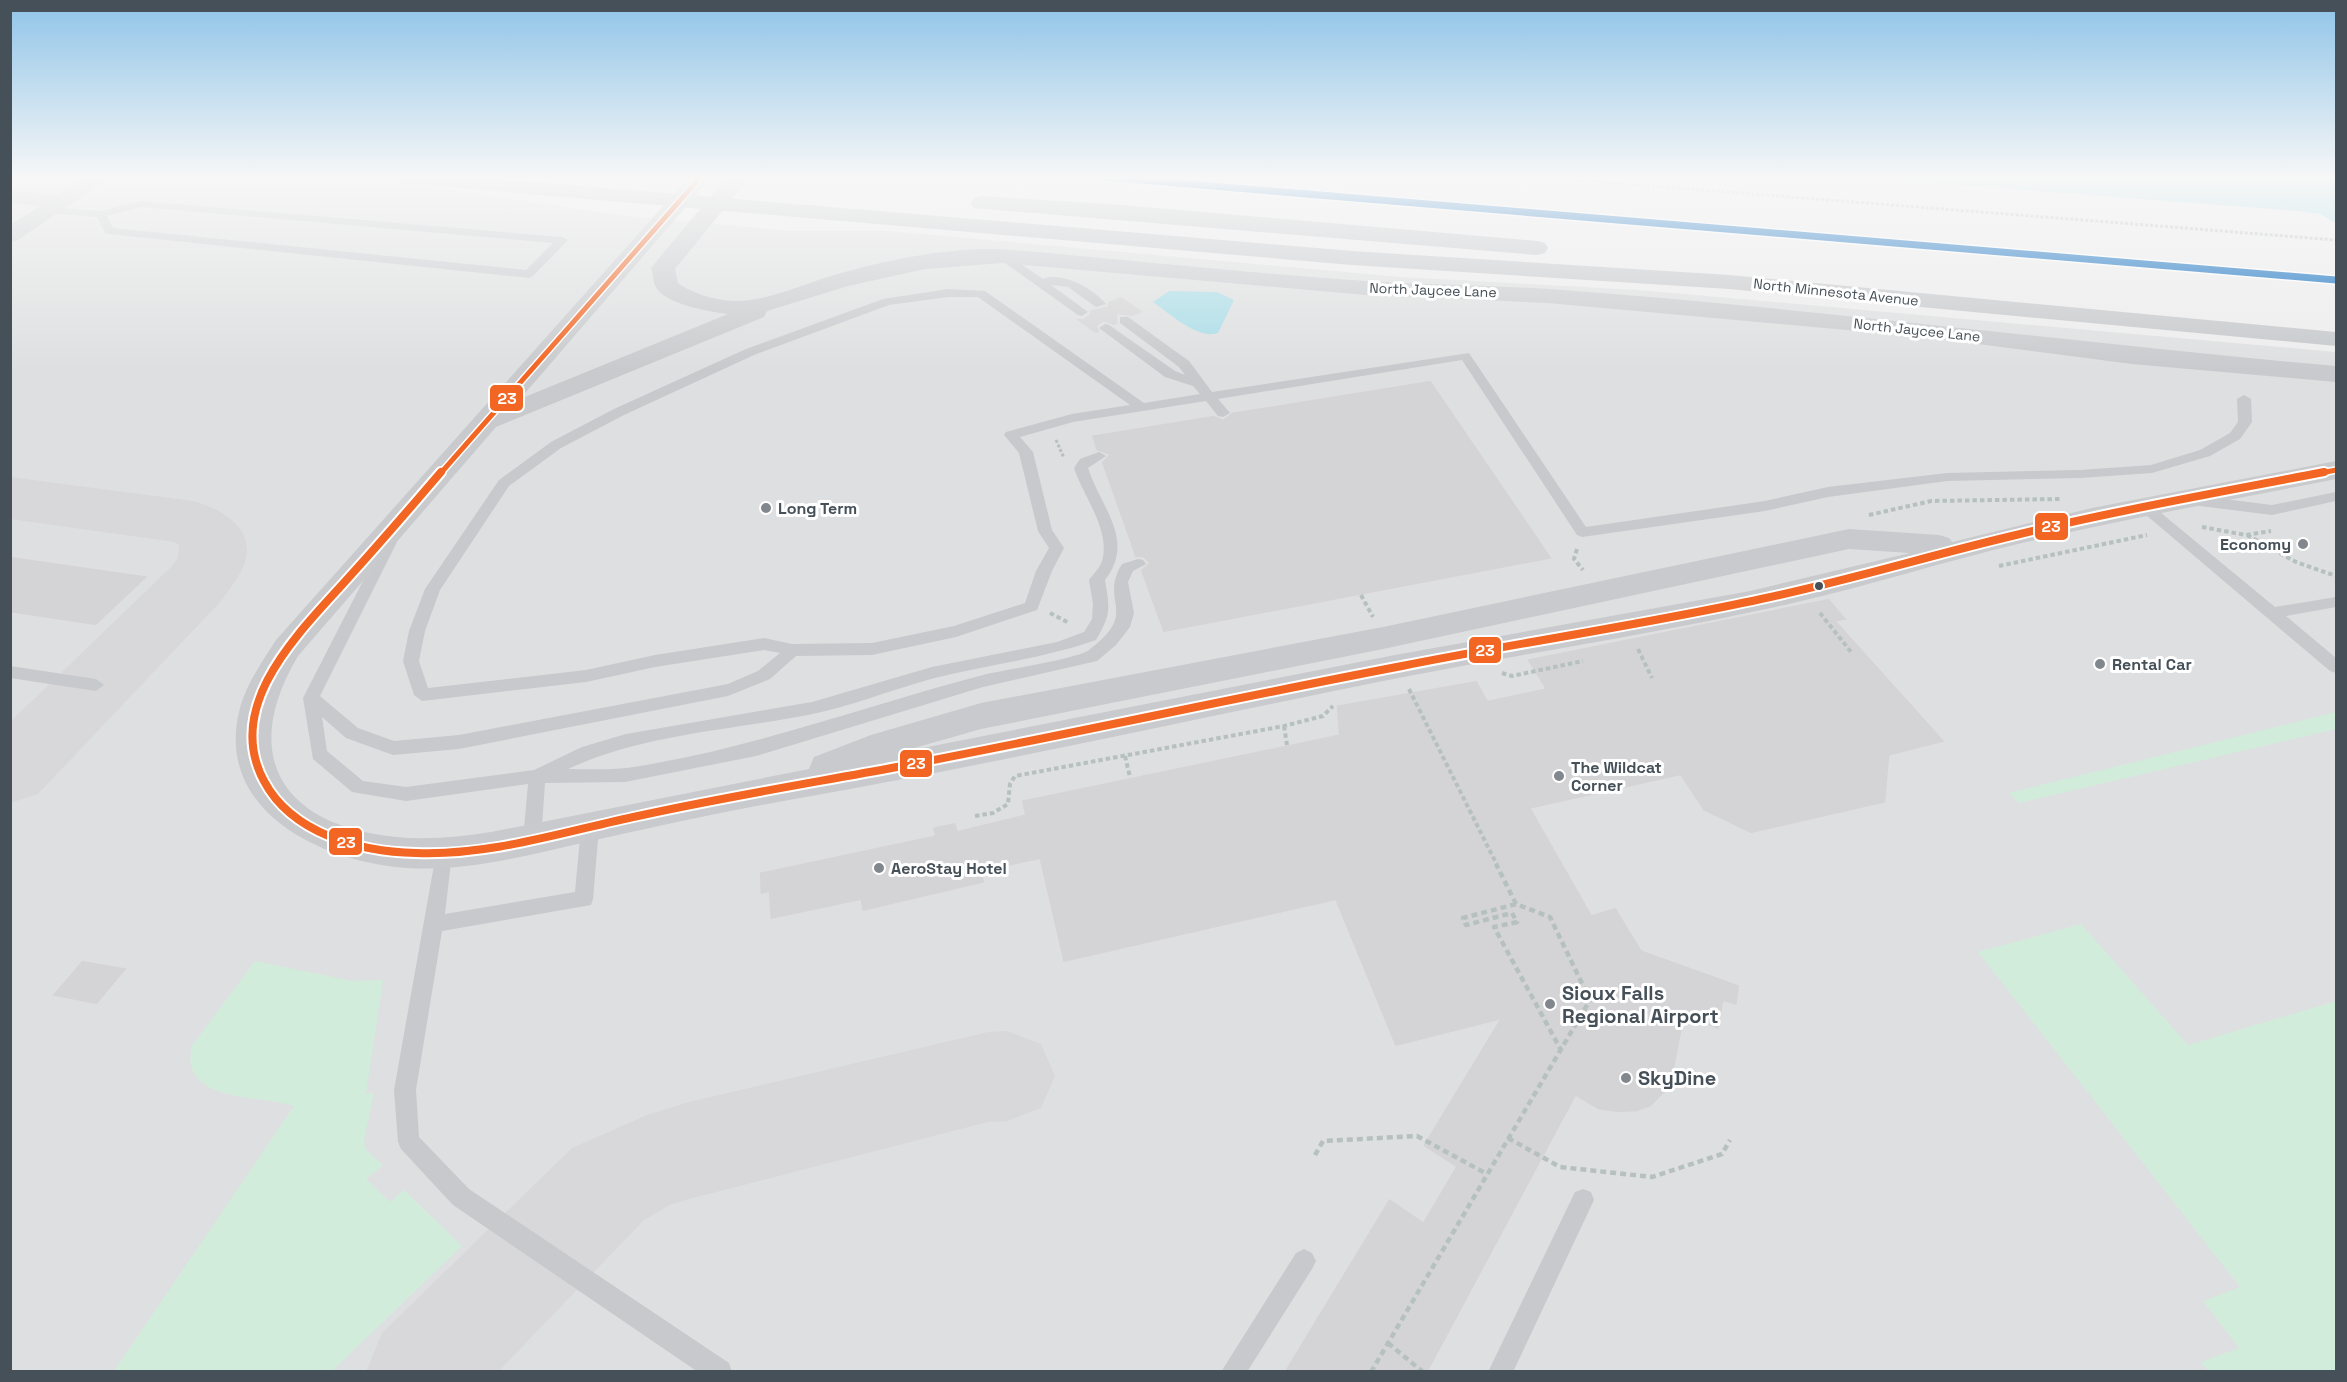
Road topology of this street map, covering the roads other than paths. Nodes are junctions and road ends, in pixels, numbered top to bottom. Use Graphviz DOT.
graph roads {
  1 [pos="214,241"];
  2 [pos="561,241"];
  3 [pos="645,241"];
  4 [pos="672,241"];
  5 [pos="1189,241"];
  6 [pos="1467,241"];
  7 [pos="1002,256"];
  8 [pos="1032,278"];
  9 [pos="1048,281"];
  10 [pos="790,298"];
  11 [pos="1095,306"];
  12 [pos="2337,322"];
  13 [pos="2337,339"];
  14 [pos="2337,374"];
  15 [pos="1198,383"];
  16 [pos="1208,396"];
  17 [pos="2244,399"];
  18 [pos="1143,408"];
  19 [pos="1223,414"];
  20 [pos="485,423"];
  21 [pos="1098,456"];
  22 [pos="2337,470"];
  23 [pos="2337,497"];
  24 [pos="2186,499"];
  25 [pos="2144,506"];
  26 [pos="400,523"];
  27 [pos="1137,564"];
  28 [pos="2337,602"];
  29 [pos="2272,613"];
  30 [pos="792,651"];
  31 [pos="2337,667"];
  32 [pos="10,672"];
  33 [pos="96,685"];
  34 [pos="311,698"];
  35 [pos="537,776"];
  36 [pos="590,827"];
  37 [pos="532,840"];
  38 [pos="443,853"];
  39 [pos="434,924"];
  40 [pos="1583,1200"];
  41 [pos="1304,1261"];
  42 [pos="720,1371"];
  43 [pos="1233,1371"];
  44 [pos="1500,1371"];
  1 -- 2 [label="lane"];
  3 -- 20 [label="main road, North Jaycee Lane"];
  4 -- 10 [label="main road, North Jaycee Lane"];
  5 -- 13 [label="main road, North Minnesota Avenue"];
  6 -- 12 [label="main road, North Minnesota Avenue"];
  7 -- 8 [label="lane"];
  7 -- 10 [label="main road, North Jaycee Lane"];
  7 -- 14 [label="main road, North Jaycee Lane"];
  8 -- 9 [label="lane"];
  8 -- 11 [label="lane"];
  9 -- 11 [label="lane"];
  9 -- 11 [label="lane"];
  10 -- 20 [label="main road"];
  15 -- 15 [label="lane"];
  15 -- 16 [label="lane"];
  16 -- 17 [label="lane"];
  16 -- 18 [label="lane"];
  16 -- 19 [label="lane"];
  18 -- 30 [label="lane"];
  18 -- 30 [label="lane"];
  20 -- 26 [label="main road, North Jaycee Lane"];
  21 -- 35 [label="lane"];
  22 -- 24 [label="main road, North Jaycee Lane"];
  23 -- 24 [label="lane"];
  24 -- 25 [label="main road, North Jaycee Lane"];
  25 -- 29 [label="lane"];
  25 -- 36 [label="main road, North Jaycee Lane"];
  26 -- 34 [label="lane"];
  26 -- 38 [label="main road, North Jaycee Lane"];
  27 -- 35 [label="lane"];
  28 -- 29 [label="lane"];
  29 -- 31 [label="lane"];
  30 -- 34 [label="lane"];
  32 -- 33 [label="lane"];
  34 -- 35 [label="lane"];
  35 -- 37 [label="lane"];
  36 -- 37 [label="main road, North Jaycee Lane"];
  36 -- 39 [label="lane"];
  37 -- 38 [label="main road, North Jaycee Lane"];
  38 -- 39 [label="lane"];
  39 -- 42 [label="lane"];
  40 -- 44 [label="lane"];
  41 -- 43 [label="lane"];
}
